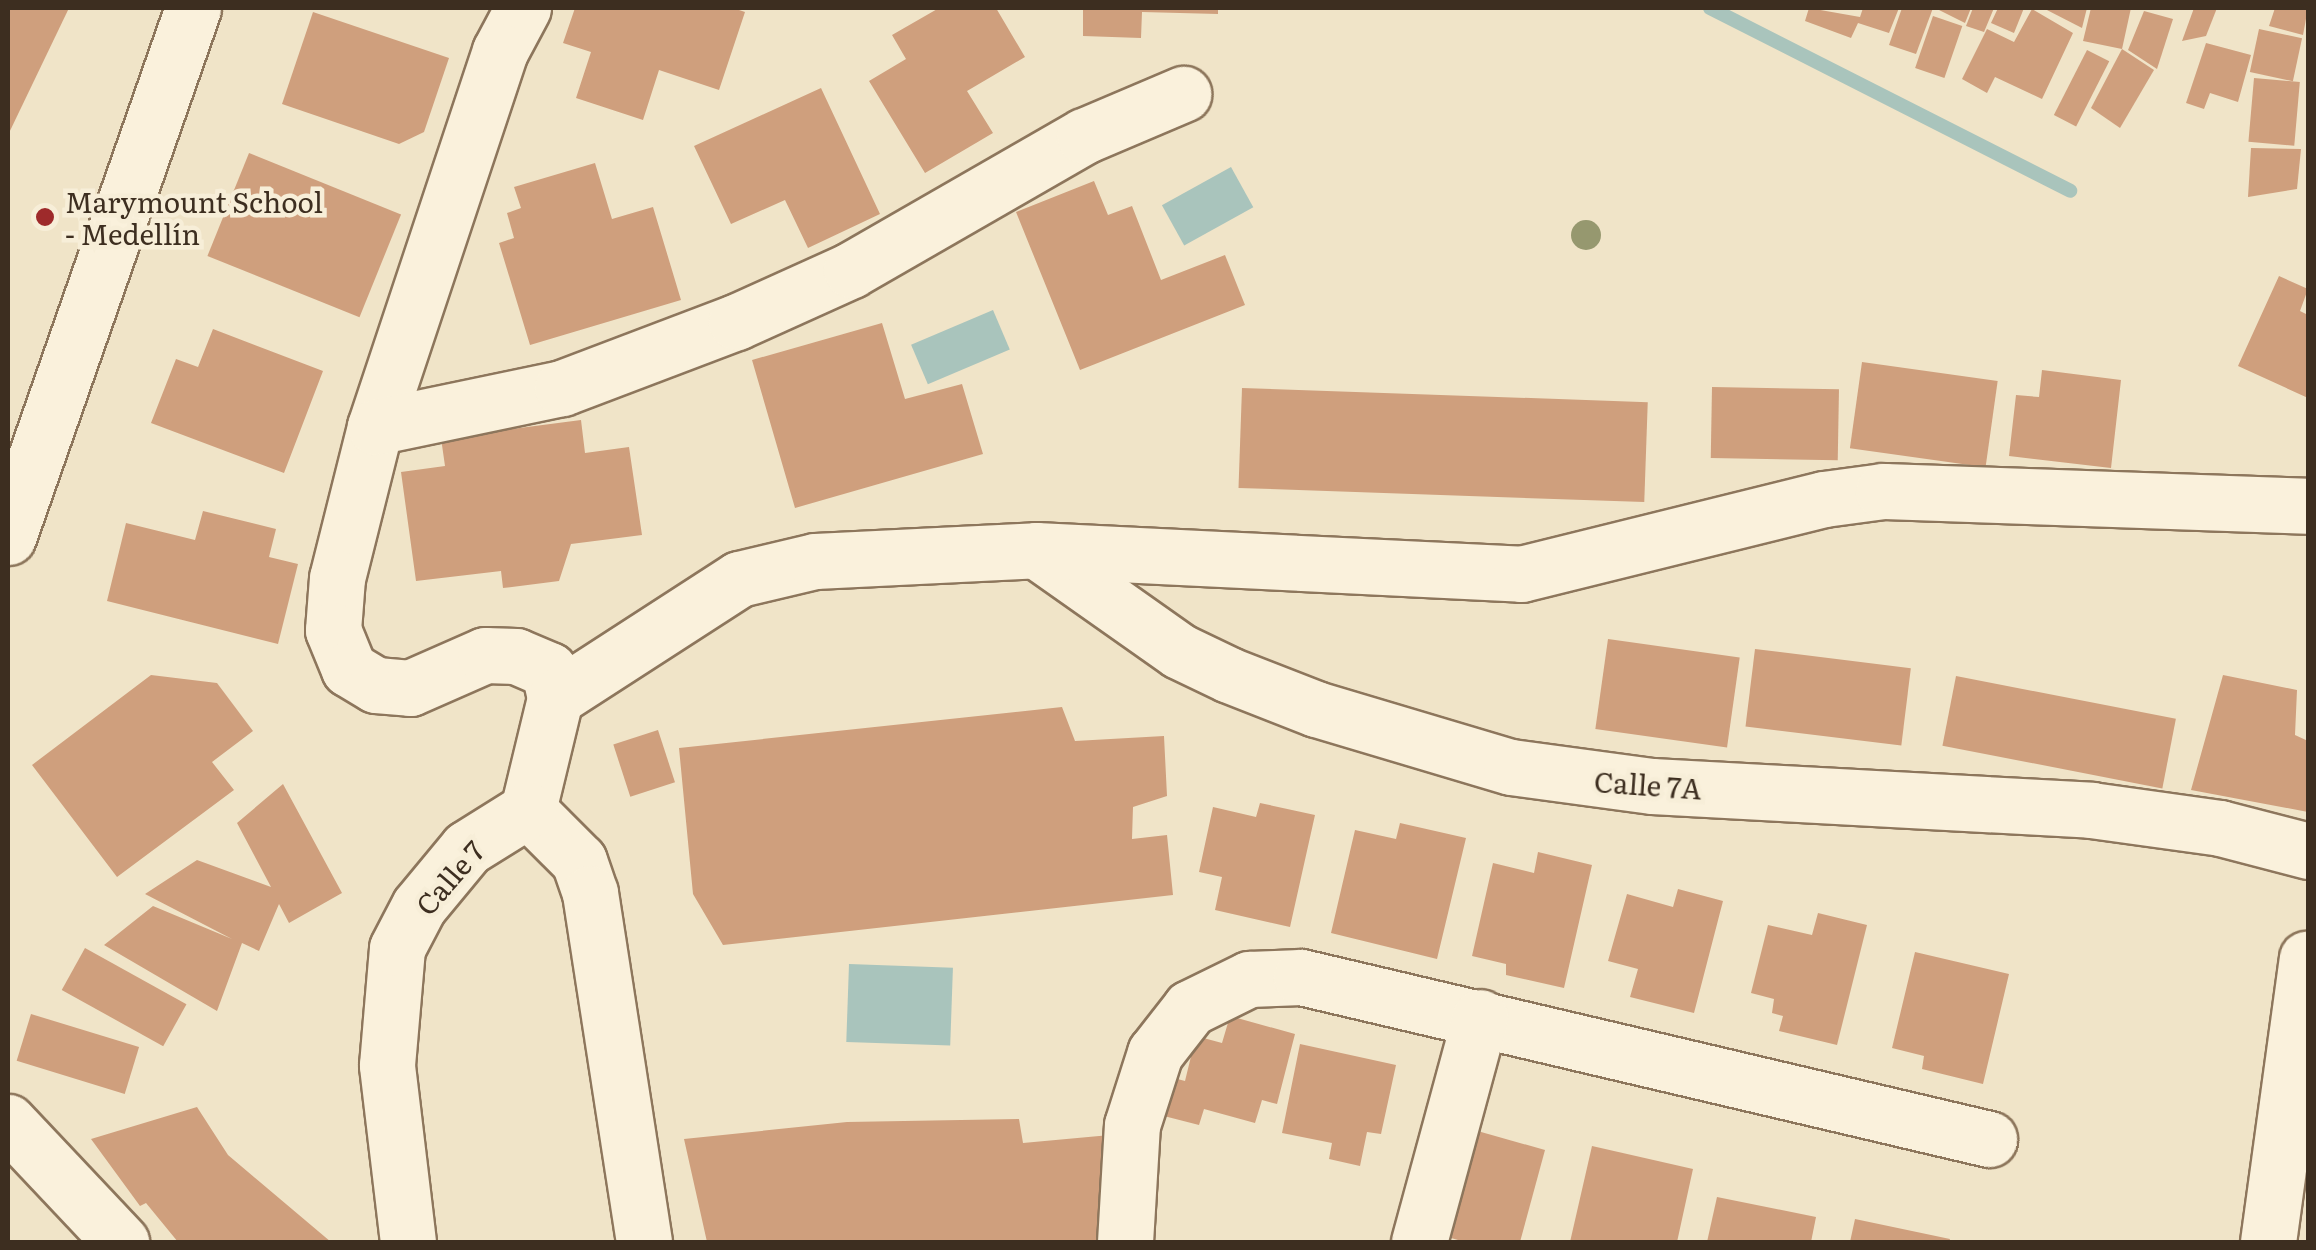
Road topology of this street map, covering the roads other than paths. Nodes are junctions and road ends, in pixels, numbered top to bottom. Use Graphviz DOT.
graph roads {
  1 [pos="193,8"];
  2 [pos="523,8"];
  3 [pos="1183,94"];
  4 [pos="375,427"];
  5 [pos="2308,506"];
  6 [pos="8,538"];
  7 [pos="1036,550"];
  8 [pos="555,698"];
  9 [pos="528,810"];
  10 [pos="2308,851"];
  11 [pos="2307,959"];
  12 [pos="1480,1017"];
  13 [pos="8,1122"];
  14 [pos="1990,1138"];
  15 [pos="29,1158"];
  16 [pos="121,1242"];
  17 [pos="408,1242"];
  18 [pos="644,1242"];
  19 [pos="1125,1242"];
  20 [pos="1419,1242"];
  21 [pos="2268,1242"];
  1 -- 6 [label="street"];
  2 -- 4 [label="street"];
  3 -- 4 [label="street"];
  4 -- 8 [label="street"];
  5 -- 7 [label="street"];
  7 -- 8 [label="street"];
  7 -- 10 [label="street, Calle 7A"];
  8 -- 9 [label="street"];
  9 -- 17 [label="street, Calle 7"];
  9 -- 18 [label="street"];
  11 -- 21 [label="street"];
  12 -- 14 [label="street"];
  12 -- 19 [label="street"];
  12 -- 20 [label="street"];
  13 -- 15 [label="street"];
  15 -- 16 [label="street"];
}
